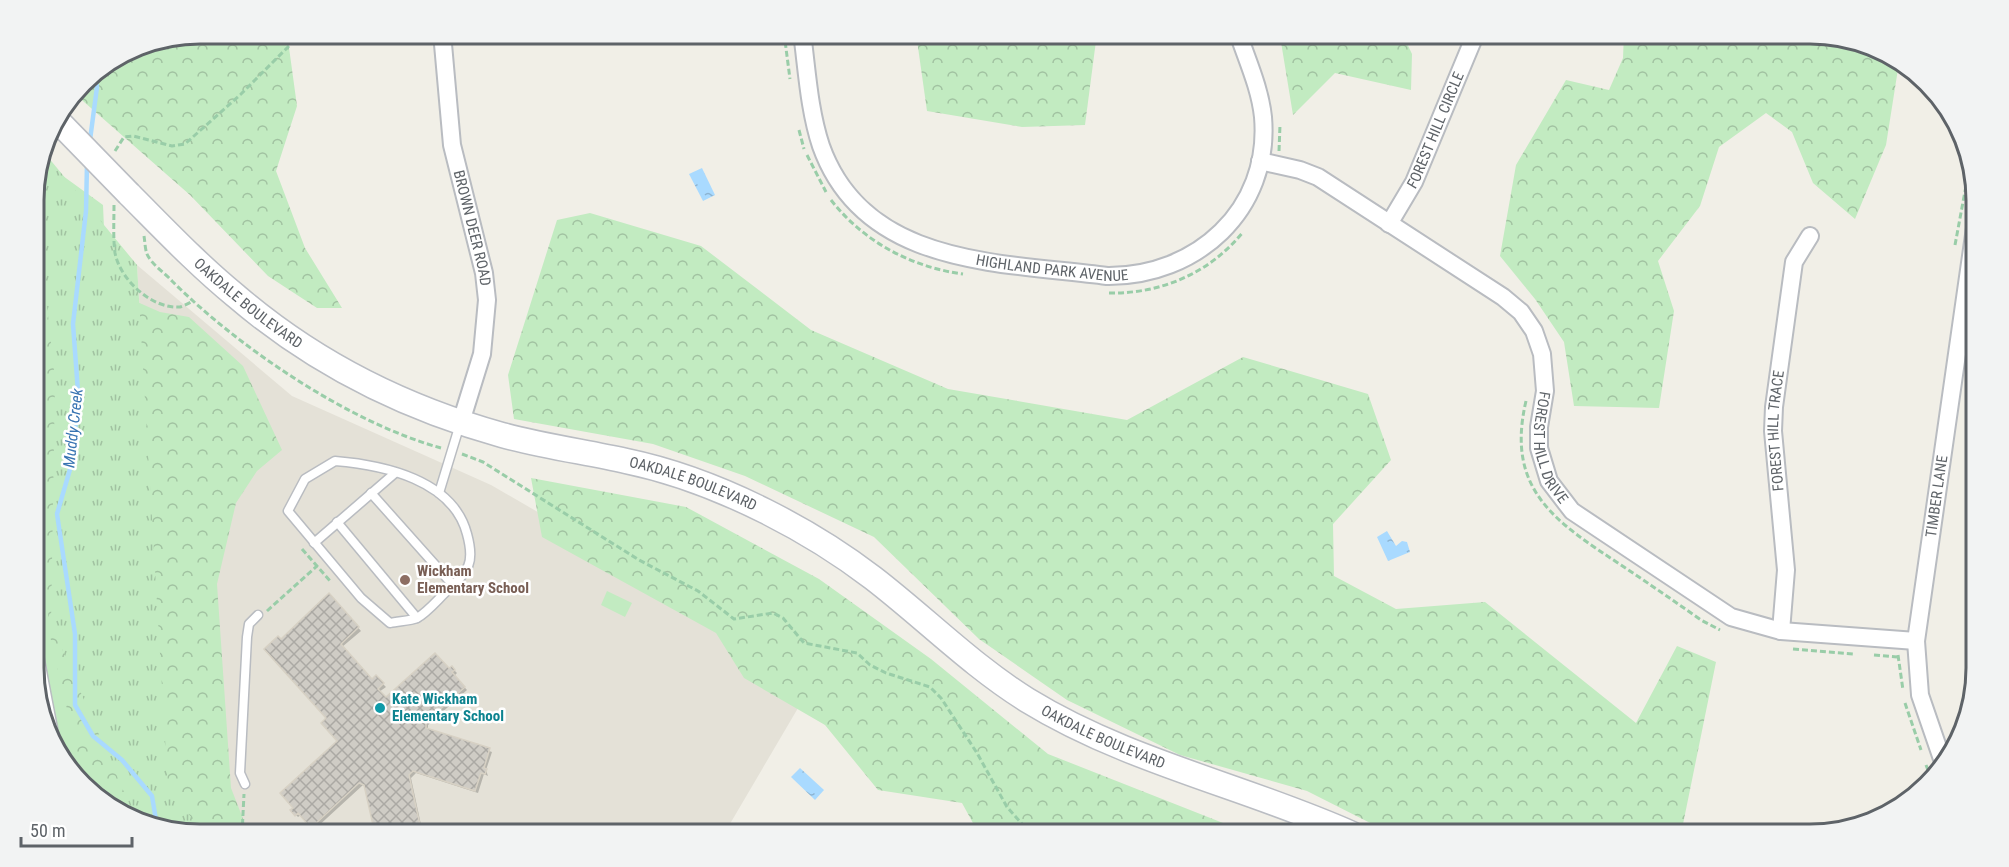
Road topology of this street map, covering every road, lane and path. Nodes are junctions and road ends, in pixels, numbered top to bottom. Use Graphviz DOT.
graph roads {
  1 [pos="291,44"];
  2 [pos="443,44"];
  3 [pos="786,44"];
  4 [pos="804,44"];
  5 [pos="1242,44"];
  6 [pos="1471,44"];
  7 [pos="791,84"];
  8 [pos="1279,118"];
  9 [pos="798,125"];
  10 [pos="62,126"];
  11 [pos="113,156"];
  12 [pos="1260,161"];
  13 [pos="1278,165"];
  14 [pos="121,194"];
  15 [pos="1389,224"];
  16 [pos="144,230"];
  17 [pos="1244,231"];
  18 [pos="1810,236"];
  19 [pos="965,274"];
  20 [pos="1966,291"];
  21 [pos="1102,292"];
  22 [pos="193,301"];
  23 [pos="1527,397"];
  24 [pos="461,422"];
  25 [pos="452,451"];
  26 [pos="395,472"];
  27 [pos="371,493"];
  28 [pos="439,493"];
  29 [pos="337,522"];
  30 [pos="314,543"];
  31 [pos="302,549"];
  32 [pos="317,566"];
  33 [pos="330,581"];
  34 [pos="453,585"];
  35 [pos="259,617"];
  36 [pos="417,618"];
  37 [pos="1726,632"];
  38 [pos="1782,639"];
  39 [pos="1916,641"];
  40 [pos="1857,654"];
  41 [pos="1867,654"];
  42 [pos="1898,657"];
  43 [pos="45,686"];
  44 [pos="49,709"];
  45 [pos="1940,753"];
  46 [pos="245,783"];
  47 [pos="1022,823"];
  48 [pos="1328,823"];
  49 [pos="243,824"];
  1 -- 11 [label="path"];
  2 -- 24 [label="street, BROWN DEER ROAD"];
  3 -- 7 [label="path"];
  4 -- 12 [label="street, HIGHLAND PARK AVENUE"];
  5 -- 12 [label="street, HIGHLAND PARK AVENUE"];
  6 -- 15 [label="street, FOREST HILL CIRCLE"];
  8 -- 13 [label="path"];
  9 -- 19 [label="path"];
  10 -- 14 [label="main road, OAKDALE BOULEVARD, bridge"];
  12 -- 13 [label="street, FOREST HILL DRIVE"];
  13 -- 15 [label="street, FOREST HILL DRIVE"];
  14 -- 22 [label="path"];
  14 -- 24 [label="main road, OAKDALE BOULEVARD"];
  15 -- 38 [label="street, FOREST HILL DRIVE"];
  16 -- 22 [label="path"];
  17 -- 21 [label="path"];
  18 -- 38 [label="street, FOREST HILL TRACE"];
  20 -- 39 [label="street, TIMBER LANE"];
  22 -- 25 [label="path"];
  23 -- 37 [label="path"];
  24 -- 25 [label="lane"];
  24 -- 48 [label="main road, OAKDALE BOULEVARD"];
  25 -- 28 [label="lane"];
  25 -- 47 [label="path"];
  26 -- 27 [label="lane"];
  26 -- 28 [label="lane"];
  26 -- 30 [label="lane"];
  27 -- 29 [label="lane"];
  27 -- 34 [label="lane"];
  28 -- 34 [label="lane"];
  29 -- 30 [label="lane"];
  29 -- 36 [label="lane"];
  30 -- 36 [label="lane"];
  31 -- 32 [label="path"];
  32 -- 33 [label="path"];
  32 -- 35 [label="path"];
  34 -- 36 [label="lane"];
  35 -- 46 [label="lane"];
  38 -- 39 [label="street, FOREST HILL DRIVE"];
  38 -- 40 [label="path"];
  39 -- 45 [label="street, TIMBER LANE"];
  41 -- 42 [label="path"];
  43 -- 44 [label="lane"];
  46 -- 49 [label="path"];
}
